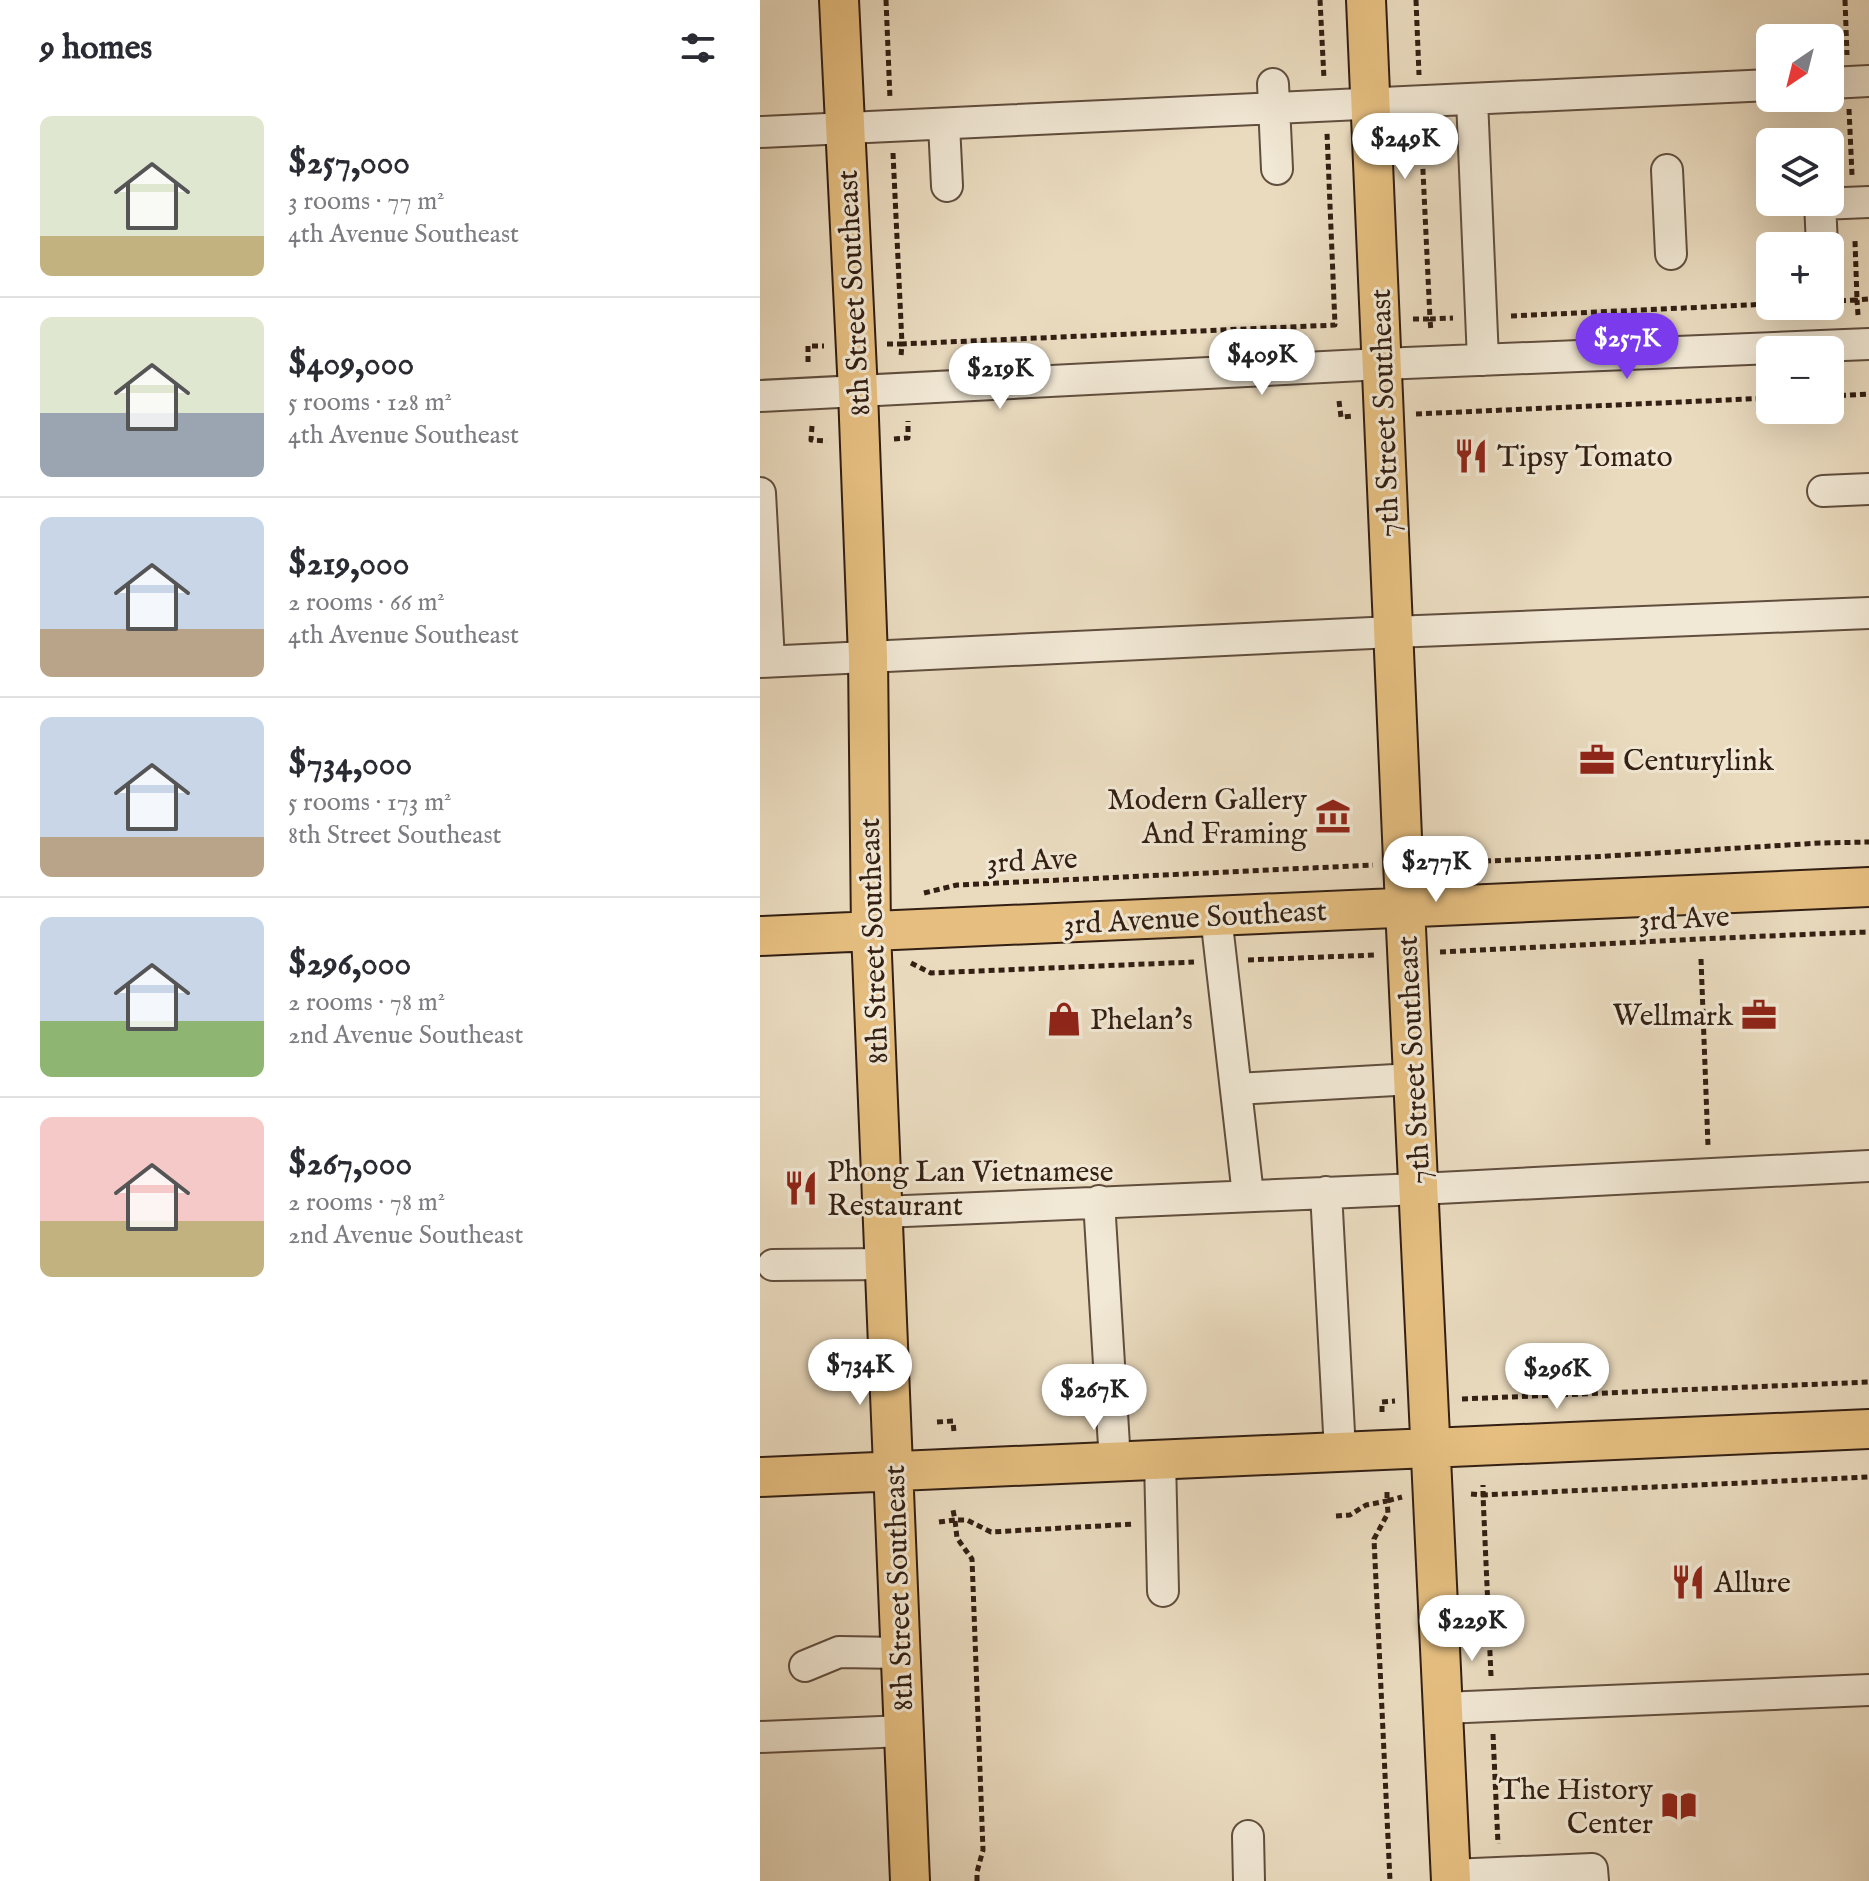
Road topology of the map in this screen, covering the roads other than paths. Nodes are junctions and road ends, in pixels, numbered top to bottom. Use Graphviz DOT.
graph roads {
  1 [pos="839,0"];
  2 [pos="1366,0"];
  3 [pos="1756,86"];
  4 [pos="1274,96"];
  5 [pos="1472,99"];
  6 [pos="1371,103"];
  7 [pos="944,124"];
  8 [pos="845,129"];
  9 [pos="760,132"];
  10 [pos="1277,169"];
  11 [pos="1667,170"];
  12 [pos="947,186"];
  13 [pos="1671,254"];
  14 [pos="1869,344"];
  15 [pos="1483,360"];
  16 [pos="1382,364"];
  17 [pos="858,392"];
  18 [pos="760,396"];
  19 [pos="1869,489"];
  20 [pos="1823,491"];
  21 [pos="760,493"];
  22 [pos="1869,613"];
  23 [pos="1393,632"];
  24 [pos="868,657"];
  25 [pos="764,662"];
  26 [pos="1869,887"];
  27 [pos="1405,907"];
  28 [pos="1216,916"];
  29 [pos="871,931"];
  30 [pos="760,936"];
  31 [pos="1413,1079"];
  32 [pos="1236,1089"];
  33 [pos="1869,1166"];
  34 [pos="1419,1189"];
  35 [pos="1326,1192"];
  36 [pos="1248,1195"];
  37 [pos="1099,1201"];
  38 [pos="882,1212"];
  39 [pos="885,1264"];
  40 [pos="773,1265"];
  41 [pos="1869,1429"];
  42 [pos="1431,1447"];
  43 [pos="1340,1451"];
  44 [pos="1160,1459"];
  45 [pos="1115,1462"];
  46 [pos="893,1471"];
  47 [pos="760,1477"];
  48 [pos="1163,1591"];
  49 [pos="901,1653"];
  50 [pos="805,1666"];
  51 [pos="1869,1690"];
  52 [pos="1443,1708"];
  53 [pos="904,1731"];
  54 [pos="760,1737"];
  55 [pos="1248,1836"];
  56 [pos="1451,1878"];
  57 [pos="910,1881"];
  58 [pos="1249,1881"];
  59 [pos="1593,1881"];
  1 -- 8 [label="main road, 8th Street Southeast"];
  2 -- 6 [label="main road, 7th Street Southeast"];
  3 -- 5 [label="street"];
  4 -- 6 [label="street"];
  4 -- 7 [label="street"];
  4 -- 10 [label="street"];
  5 -- 6 [label="street"];
  5 -- 15 [label="street"];
  6 -- 16 [label="main road, 7th Street Southeast"];
  7 -- 8 [label="street"];
  7 -- 12 [label="street"];
  8 -- 9 [label="street"];
  8 -- 17 [label="main road, 8th Street Southeast"];
  11 -- 13 [label="street"];
  14 -- 15 [label="street"];
  15 -- 16 [label="street"];
  16 -- 17 [label="street"];
  16 -- 23 [label="main road, 7th Street Southeast"];
  17 -- 18 [label="street"];
  17 -- 24 [label="main road, 8th Street Southeast"];
  19 -- 20 [label="street"];
  21 -- 25 [label="street"];
  22 -- 23 [label="street"];
  23 -- 24 [label="street"];
  23 -- 27 [label="main road, 7th Street Southeast"];
  24 -- 25 [label="street"];
  24 -- 29 [label="main road, 8th Street Southeast"];
  26 -- 27 [label="main road, 3rd Avenue Southeast"];
  27 -- 28 [label="main road, 3rd Avenue Southeast"];
  27 -- 31 [label="main road, 7th Street Southeast"];
  28 -- 29 [label="main road, 3rd Avenue Southeast"];
  28 -- 32 [label="street"];
  29 -- 30 [label="main road, 3rd Avenue Southeast"];
  29 -- 38 [label="main road, 8th Street Southeast"];
  31 -- 32 [label="street"];
  31 -- 34 [label="main road, 7th Street Southeast"];
  32 -- 36 [label="street"];
  33 -- 34 [label="street"];
  34 -- 35 [label="street"];
  34 -- 42 [label="main road, 7th Street Southeast"];
  35 -- 36 [label="street"];
  35 -- 43 [label="street"];
  36 -- 37 [label="street"];
  37 -- 38 [label="street"];
  37 -- 45 [label="street"];
  38 -- 39 [label="main road, 8th Street Southeast"];
  39 -- 40 [label="street"];
  39 -- 46 [label="main road, 8th Street Southeast"];
  41 -- 42 [label="main road"];
  42 -- 43 [label="main road"];
  42 -- 52 [label="main road, 7th Street Southeast"];
  43 -- 44 [label="main road"];
  44 -- 45 [label="main road"];
  44 -- 48 [label="street"];
  45 -- 46 [label="main road"];
  46 -- 47 [label="main road"];
  46 -- 49 [label="main road, 8th Street Southeast"];
  49 -- 50 [label="street"];
  49 -- 53 [label="main road, 8th Street Southeast"];
  51 -- 52 [label="street"];
  52 -- 56 [label="main road, 7th Street Southeast"];
  53 -- 54 [label="street"];
  53 -- 57 [label="main road, 8th Street Southeast"];
  55 -- 58 [label="street"];
  56 -- 59 [label="street"];
}
